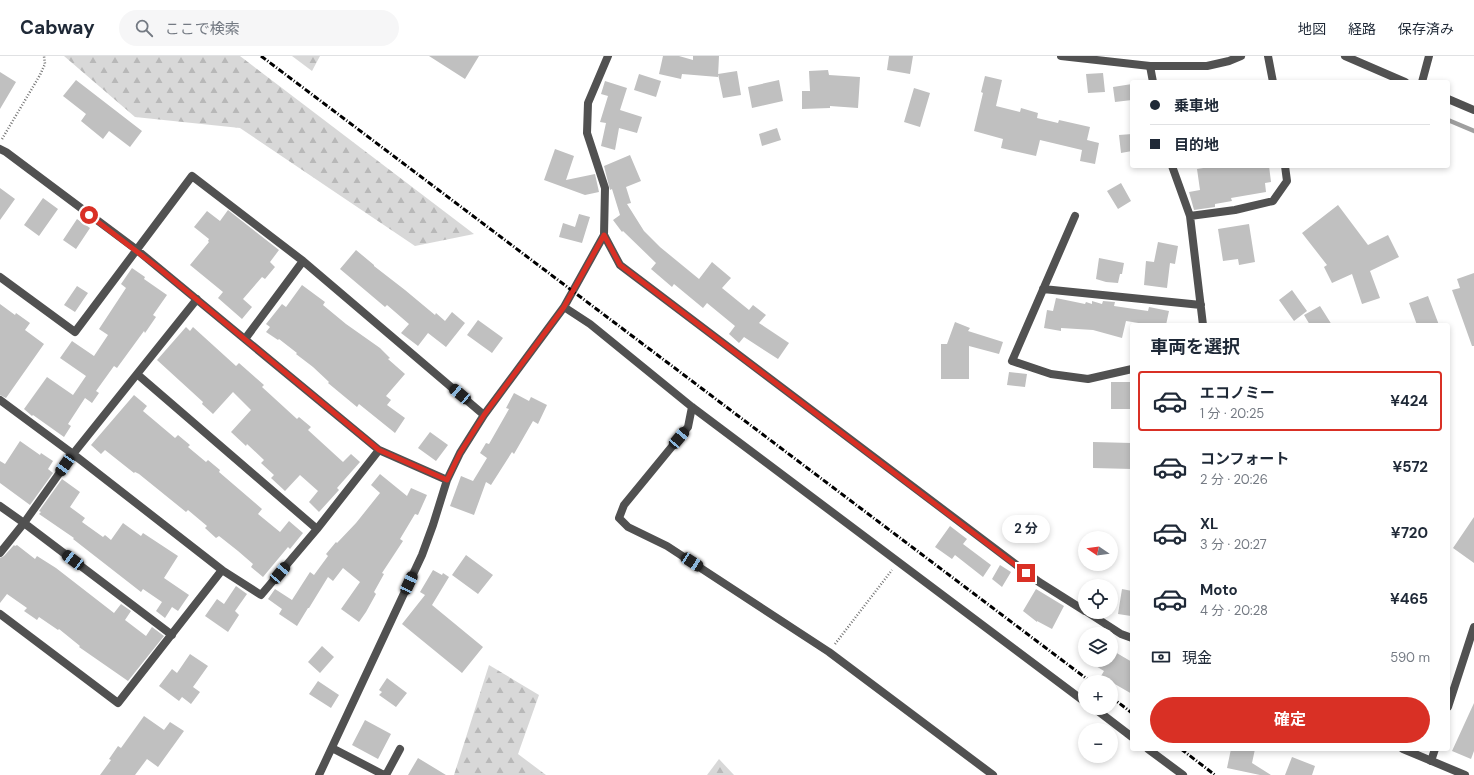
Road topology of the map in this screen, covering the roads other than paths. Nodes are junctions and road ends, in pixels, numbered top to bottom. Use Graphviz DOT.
graph roads {
  1 [pos="608,56"];
  2 [pos="1061,56"];
  3 [pos="1241,56"];
  4 [pos="1268,56"];
  5 [pos="1345,56"];
  6 [pos="1429,56"];
  7 [pos="1150,66"];
  8 [pos="1153,80"];
  9 [pos="1273,80"];
  10 [pos="1400,80"];
  11 [pos="1423,80"];
  12 [pos="1450,101"];
  13 [pos="1474,110"];
  14 [pos="0,149"];
  15 [pos="1173,168"];
  16 [pos="1285,168"];
  17 [pos="1075,216"];
  18 [pos="1190,216"];
  19 [pos="604,235"];
  20 [pos="137,250"];
  21 [pos="303,261"];
  22 [pos="0,277"];
  23 [pos="1043,289"];
  24 [pos="197,299"];
  25 [pos="1201,305"];
  26 [pos="564,307"];
  27 [pos="1203,323"];
  28 [pos="245,339"];
  29 [pos="1130,369"];
  30 [pos="137,374"];
  31 [pos="0,400"];
  32 [pos="692,407"];
  33 [pos="484,415"];
  34 [pos="379,450"];
  35 [pos="73,454"];
  36 [pos="447,480"];
  37 [pos="0,506"];
  38 [pos="24,523"];
  39 [pos="317,529"];
  40 [pos="0,553"];
  41 [pos="222,570"];
  42 [pos="1078,606"];
  43 [pos="0,614"];
  44 [pos="1098,619"];
  45 [pos="1474,627"];
  46 [pos="172,635"];
  47 [pos="1130,637"];
  48 [pos="1078,697"];
  49 [pos="1450,701"];
  50 [pos="1103,715"];
  51 [pos="1130,735"];
  52 [pos="332,748"];
  53 [pos="400,749"];
  54 [pos="1151,751"];
  55 [pos="1408,751"];
  56 [pos="1434,751"];
  57 [pos="1431,761"];
  58 [pos="319,775"];
  59 [pos="385,775"];
  60 [pos="993,775"];
  61 [pos="1183,775"];
  62 [pos="1464,775"];
  1 -- 19 [label="street"];
  2 -- 7 [label="street"];
  3 -- 7 [label="street"];
  4 -- 9 [label="street"];
  5 -- 10 [label="street"];
  6 -- 11 [label="street"];
  7 -- 8 [label="street"];
  12 -- 13 [label="street"];
  14 -- 20 [label="street"];
  15 -- 18 [label="street"];
  16 -- 18 [label="street"];
  17 -- 23 [label="street"];
  18 -- 25 [label="street"];
  19 -- 26 [label="street"];
  19 -- 42 [label="street"];
  20 -- 21 [label="street"];
  20 -- 22 [label="street"];
  20 -- 24 [label="street"];
  21 -- 28 [label="street"];
  21 -- 33 [label="street"];
  23 -- 25 [label="street"];
  23 -- 29 [label="street"];
  24 -- 28 [label="street"];
  24 -- 30 [label="street"];
  25 -- 27 [label="street"];
  26 -- 32 [label="street"];
  26 -- 33 [label="street"];
  28 -- 34 [label="street"];
  30 -- 35 [label="street"];
  30 -- 39 [label="street"];
  31 -- 35 [label="street"];
  32 -- 48 [label="street"];
  32 -- 60 [label="street"];
  33 -- 36 [label="street"];
  34 -- 36 [label="street"];
  34 -- 39 [label="street"];
  35 -- 38 [label="street"];
  35 -- 41 [label="street"];
  36 -- 52 [label="street"];
  37 -- 38 [label="street"];
  38 -- 40 [label="street"];
  38 -- 46 [label="street"];
  39 -- 41 [label="street"];
  41 -- 46 [label="street"];
  43 -- 46 [label="street"];
  44 -- 47 [label="street"];
  45 -- 49 [label="street"];
  50 -- 51 [label="street"];
  52 -- 58 [label="street"];
  52 -- 59 [label="street"];
  53 -- 59 [label="street"];
  54 -- 61 [label="street"];
  55 -- 57 [label="street"];
  56 -- 57 [label="street"];
  57 -- 62 [label="street"];
}
